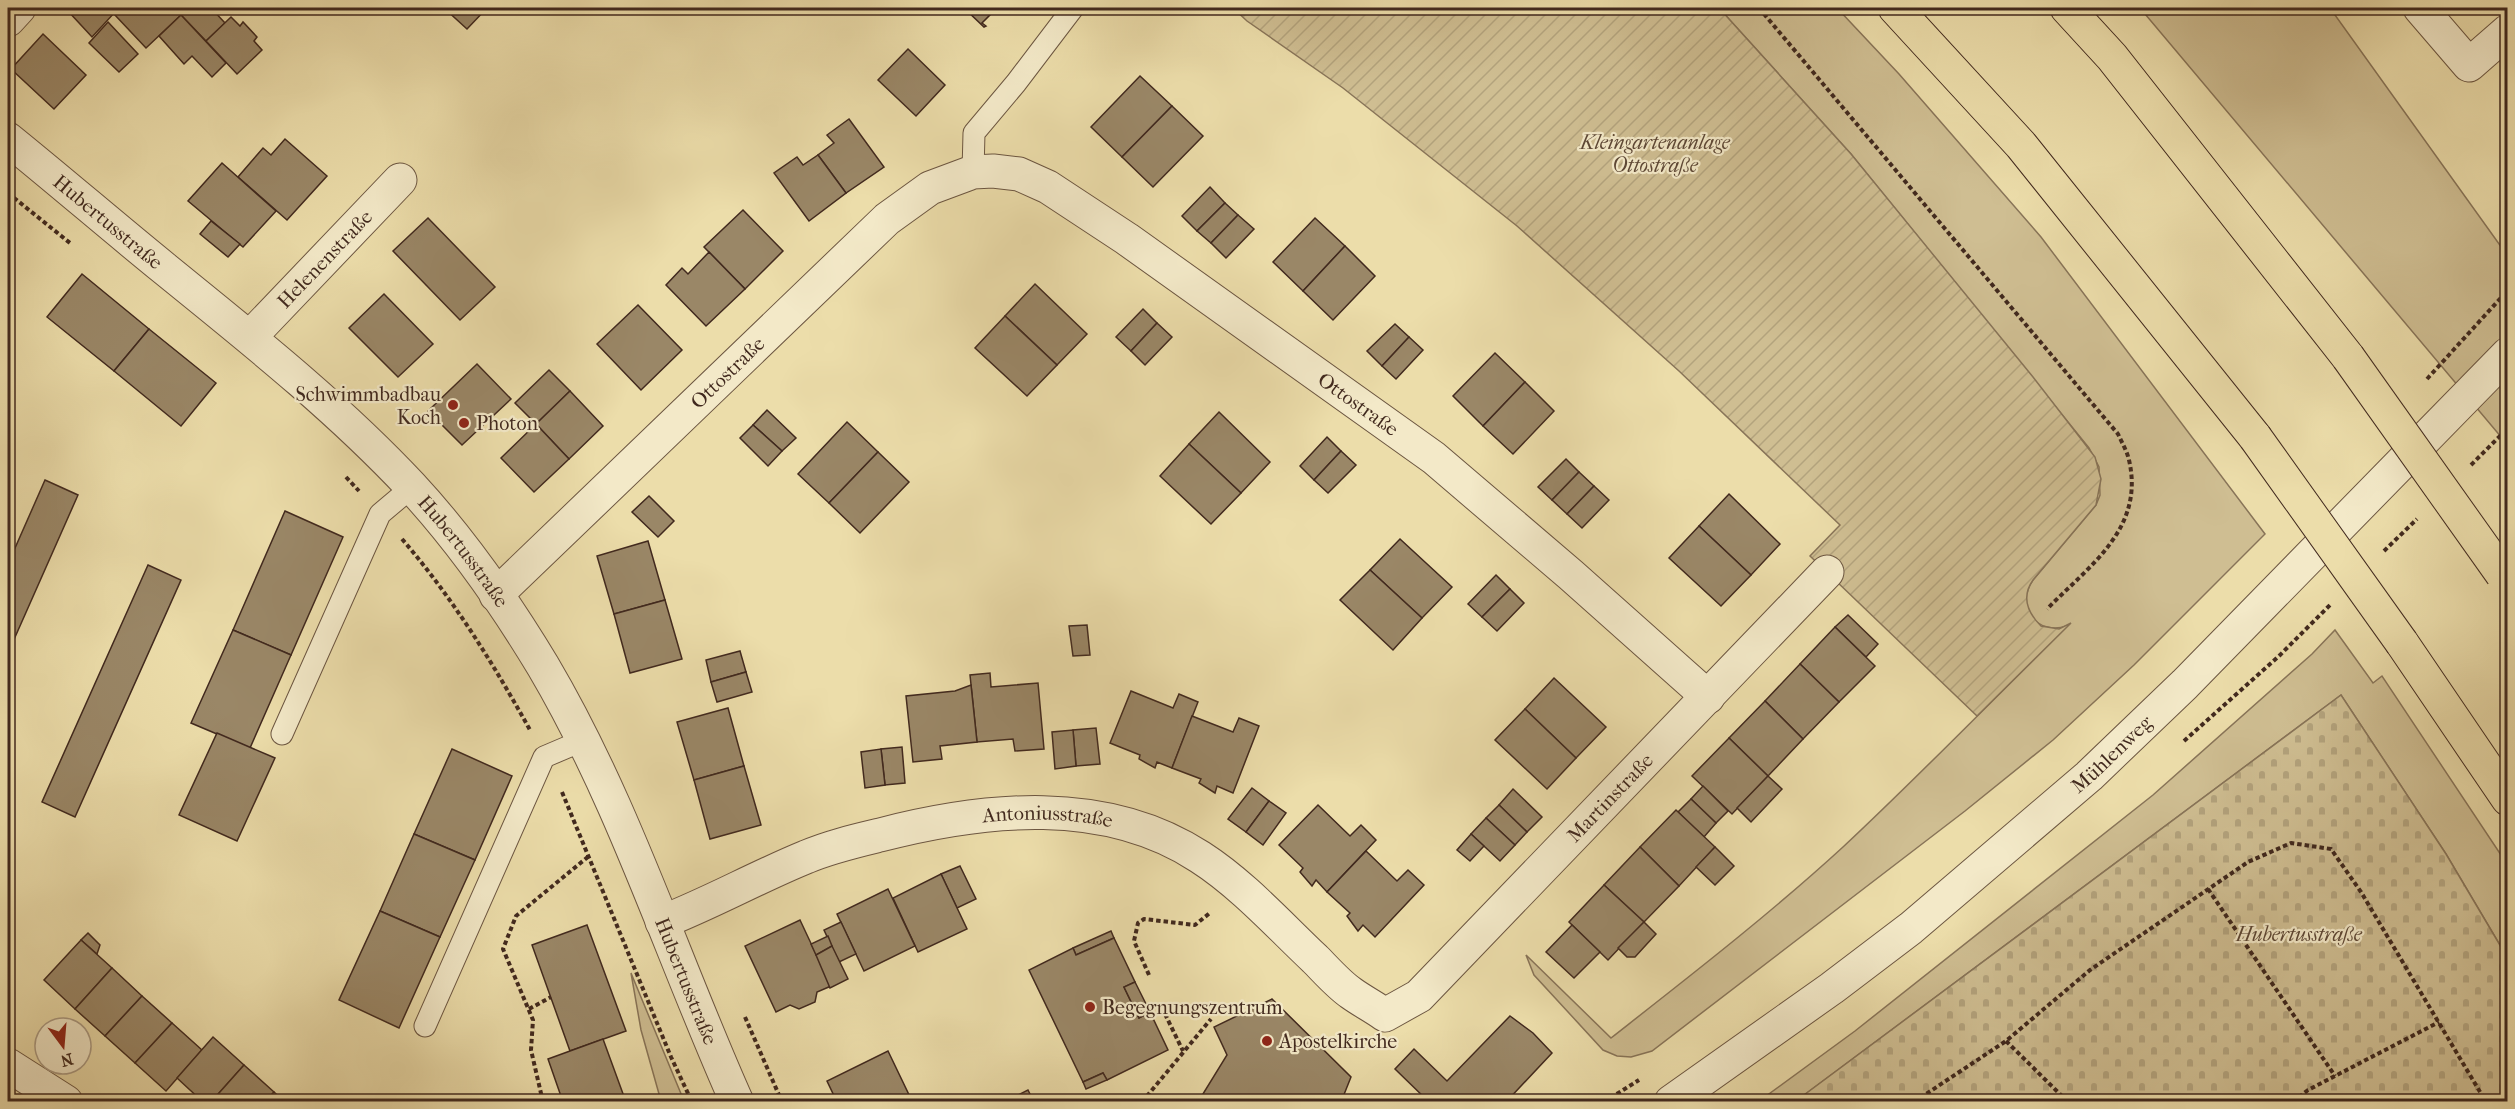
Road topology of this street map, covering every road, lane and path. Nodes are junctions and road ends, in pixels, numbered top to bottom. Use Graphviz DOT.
graph roads {
  1 [pos="19,8"];
  2 [pos="1073,8"];
  3 [pos="1759,8"];
  4 [pos="1895,8"];
  5 [pos="2067,8"];
  6 [pos="2420,8"];
  7 [pos="8,20"];
  8 [pos="2508,31"];
  9 [pos="8,139"];
  10 [pos="974,172"];
  11 [pos="400,180"];
  12 [pos="8,194"];
  13 [pos="71,244"];
  14 [pos="2508,290"];
  15 [pos="250,336"];
  16 [pos="2508,354"];
  17 [pos="2421,385"];
  18 [pos="339,470"];
  19 [pos="412,487"];
  20 [pos="380,514"];
  21 [pos="1827,572"];
  22 [pos="2505,578"];
  23 [pos="496,595"];
  24 [pos="2047,609"];
  25 [pos="1708,697"];
  26 [pos="282,734"];
  27 [pos="584,740"];
  28 [pos="544,757"];
  29 [pos="2508,799"];
  30 [pos="589,856"];
  31 [pos="1234,884"];
  32 [pos="2208,889"];
  33 [pos="662,922"];
  34 [pos="1149,975"];
  35 [pos="551,997"];
  36 [pos="529,1009"];
  37 [pos="1164,1014"];
  38 [pos="1385,1015"];
  39 [pos="1211,1019"];
  40 [pos="2439,1022"];
  41 [pos="424,1026"];
  42 [pos="2006,1041"];
  43 [pos="1183,1051"];
  44 [pos="8,1065"];
  45 [pos="1646,1076"];
  46 [pos="2335,1076"];
  47 [pos="1675,1100"];
  48 [pos="66,1101"];
  49 [pos="543,1101"];
  50 [pos="692,1101"];
  51 [pos="737,1101"];
  52 [pos="1142,1101"];
  53 [pos="1604,1101"];
  54 [pos="1914,1101"];
  55 [pos="2067,1101"];
  56 [pos="2293,1101"];
  57 [pos="2486,1101"];
  1 -- 7 [label="street"];
  2 -- 10 [label="lane"];
  3 -- 24 [label="path"];
  4 -- 29 [label="highway, bridge"];
  5 -- 22 [label="highway, bridge"];
  6 -- 8 [label="street"];
  9 -- 15 [label="street, Hubertusstraße"];
  10 -- 23 [label="street, Ottostraße"];
  10 -- 25 [label="street, Ottostraße"];
  11 -- 15 [label="street, Helenenstraße"];
  12 -- 13 [label="path"];
  14 -- 17 [label="path"];
  15 -- 19 [label="street, Hubertusstraße"];
  16 -- 47 [label="street, Mühlenweg"];
  18 -- 20 [label="path"];
  19 -- 20 [label="lane"];
  19 -- 23 [label="street, Hubertusstraße"];
  20 -- 26 [label="lane"];
  20 -- 28 [label="path"];
  21 -- 25 [label="street, Martinstraße"];
  23 -- 27 [label="street, Hubertusstraße"];
  25 -- 38 [label="street, Martinstraße"];
  27 -- 28 [label="lane"];
  27 -- 33 [label="street, Hubertusstraße"];
  28 -- 30 [label="path"];
  28 -- 41 [label="lane"];
  30 -- 36 [label="path"];
  30 -- 50 [label="path"];
  31 -- 33 [label="street, Antoniusstraße"];
  31 -- 34 [label="path"];
  31 -- 38 [label="street, Antoniusstraße"];
  32 -- 40 [label="path"];
  32 -- 42 [label="path"];
  32 -- 46 [label="path"];
  33 -- 51 [label="street, Hubertusstraße"];
  35 -- 36 [label="path"];
  36 -- 49 [label="path"];
  37 -- 43 [label="path"];
  39 -- 43 [label="path"];
  40 -- 46 [label="path"];
  40 -- 57 [label="path"];
  42 -- 54 [label="path"];
  42 -- 55 [label="path"];
  43 -- 52 [label="path"];
  44 -- 48 [label="street"];
  45 -- 53 [label="path"];
  46 -- 56 [label="path"];
}
